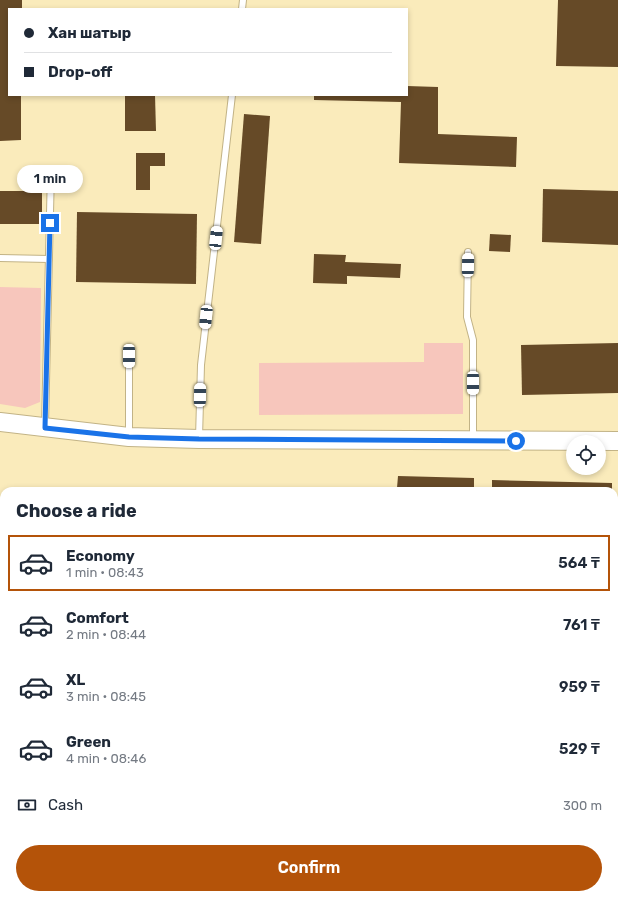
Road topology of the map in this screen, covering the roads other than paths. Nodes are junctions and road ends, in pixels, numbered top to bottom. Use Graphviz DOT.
graph roads {
  1 [pos="232,96"];
  2 [pos="51,171"];
  3 [pos="468,252"];
  4 [pos="0,258"];
  5 [pos="49,259"];
  6 [pos="129,356"];
  7 [pos="0,422"];
  8 [pos="45,428"];
  9 [pos="129,437"];
  10 [pos="199,439"];
  11 [pos="473,440"];
  12 [pos="618,441"];
  1 -- 10 [label="lane"];
  2 -- 5 [label="lane"];
  3 -- 11 [label="lane"];
  4 -- 5 [label="lane"];
  5 -- 8 [label="lane"];
  6 -- 9 [label="lane"];
  7 -- 8 [label="street"];
  8 -- 9 [label="street"];
  9 -- 10 [label="street"];
  10 -- 11 [label="street"];
  11 -- 12 [label="street"];
}
